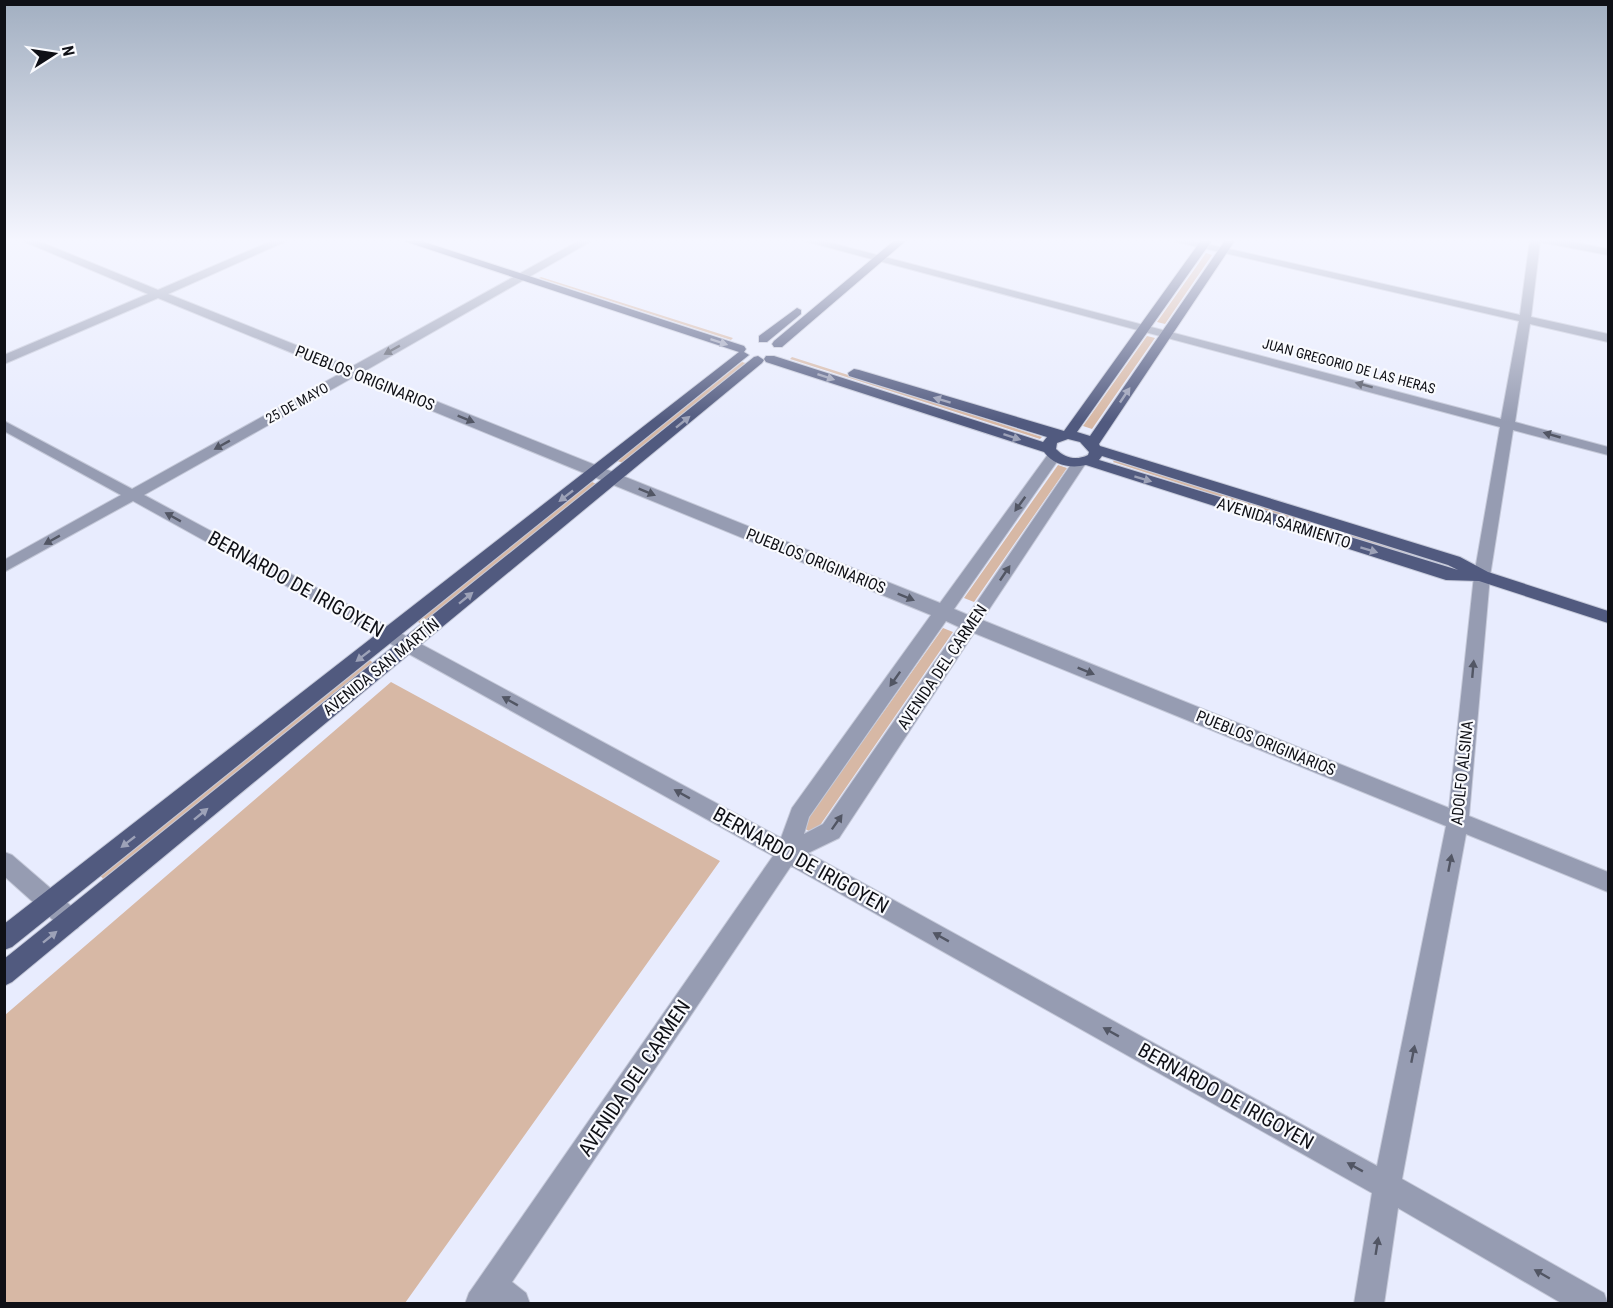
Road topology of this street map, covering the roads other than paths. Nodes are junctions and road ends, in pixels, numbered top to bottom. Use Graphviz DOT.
graph roads {
  1 [pos="144,300"];
  2 [pos="173,300"];
  3 [pos="481,300"];
  4 [pos="597,300"];
  5 [pos="619,300"];
  6 [pos="821,300"];
  7 [pos="1036,300"];
  8 [pos="1165,300"];
  9 [pos="1190,300"];
  10 [pos="1439,300"];
  11 [pos="1527,300"];
  12 [pos="1524,319"];
  13 [pos="1145,328"];
  14 [pos="1167,334"];
  15 [pos="1608,338"];
  16 [pos="760,350"];
  17 [pos="4,360"];
  18 [pos="352,372"];
  19 [pos="1507,423"];
  20 [pos="4,425"];
  21 [pos="1063,436"];
  22 [pos="1608,451"];
  23 [pos="1052,452"];
  24 [pos="1088,454"];
  25 [pos="605,475"];
  26 [pos="132,495"];
  27 [pos="4,567"];
  28 [pos="1482,576"];
  29 [pos="942,612"];
  30 [pos="1608,617"];
  31 [pos="971,624"];
  32 [pos="390,635"];
  33 [pos="408,645"];
  34 [pos="1458,821"];
  35 [pos="788,852"];
  36 [pos="4,862"];
  37 [pos="1608,882"];
  38 [pos="51,903"];
  39 [pos="70,920"];
  40 [pos="4,939"];
  41 [pos="4,974"];
  42 [pos="1387,1185"];
  43 [pos="496,1297"];
  44 [pos="1369,1304"];
  45 [pos="1593,1304"];
  1 -- 17 [label="street"];
  2 -- 18 [label="street, PUEBLOS ORIGINARIOS"];
  3 -- 18 [label="street, 25 DE MAYO, one-way"];
  4 -- 16 [label="main road, one-way"];
  5 -- 16 [label="main road"];
  6 -- 16 [label="main road, AVENIDA SAN MARTÍN"];
  7 -- 13 [label="street, JUAN GREGORIO DE LAS HERAS"];
  8 -- 13 [label="main road"];
  9 -- 14 [label="main road, AVENIDA DEL CARMEN"];
  10 -- 12 [label="street"];
  11 -- 12 [label="street, ADOLFO ALSINA"];
  12 -- 15 [label="street"];
  12 -- 19 [label="street, ADOLFO ALSINA"];
  13 -- 14 [label="street, JUAN GREGORIO DE LAS HERAS"];
  13 -- 21 [label="main road"];
  19 -- 14 [label="street, JUAN GREGORIO DE LAS HERAS, one-way"];
  24 -- 14 [label="main road, AVENIDA DEL CARMEN, one-way"];
  21 -- 16 [label="main road, one-way"];
  16 -- 23 [label="main road, one-way"];
  16 -- 25 [label="main road, AVENIDA SAN MARTÍN"];
  18 -- 25 [label="street, PUEBLOS ORIGINARIOS, one-way"];
  18 -- 26 [label="street, 25 DE MAYO, one-way"];
  22 -- 19 [label="street, JUAN GREGORIO DE LAS HERAS, one-way"];
  19 -- 28 [label="street, ADOLFO ALSINA"];
  20 -- 26 [label="street, BERNARDO DE IRIGOYEN"];
  21 -- 23 [label="main road"];
  21 -- 24 [label="main road"];
  23 -- 24 [label="main road"];
  23 -- 29 [label="street, AVENIDA DEL CARMEN, one-way"];
  24 -- 28 [label="main road, AVENIDA SARMIENTO"];
  31 -- 24 [label="street, AVENIDA DEL CARMEN, one-way"];
  25 -- 29 [label="street, PUEBLOS ORIGINARIOS, one-way"];
  25 -- 32 [label="main road, AVENIDA SAN MARTÍN, one-way"];
  33 -- 25 [label="main road, AVENIDA SAN MARTÍN, one-way"];
  26 -- 27 [label="street, 25 DE MAYO, one-way"];
  32 -- 26 [label="street, BERNARDO DE IRIGOYEN, one-way"];
  28 -- 30 [label="main road, AVENIDA SARMIENTO"];
  34 -- 28 [label="street, ADOLFO ALSINA, one-way"];
  29 -- 31 [label="street, PUEBLOS ORIGINARIOS"];
  29 -- 35 [label="street, AVENIDA DEL CARMEN, one-way"];
  31 -- 34 [label="street, PUEBLOS ORIGINARIOS, one-way"];
  35 -- 31 [label="street, AVENIDA DEL CARMEN, one-way"];
  32 -- 33 [label="street, BERNARDO DE IRIGOYEN"];
  32 -- 38 [label="main road, AVENIDA SAN MARTÍN, one-way"];
  35 -- 33 [label="street, BERNARDO DE IRIGOYEN, one-way"];
  39 -- 33 [label="main road, AVENIDA SAN MARTÍN, one-way"];
  34 -- 37 [label="street, PUEBLOS ORIGINARIOS"];
  42 -- 34 [label="street, ADOLFO ALSINA, one-way"];
  42 -- 35 [label="street, BERNARDO DE IRIGOYEN, one-way"];
  35 -- 43 [label="street, AVENIDA DEL CARMEN"];
  36 -- 38 [label="street"];
  38 -- 39 [label="street"];
  38 -- 40 [label="main road, AVENIDA SAN MARTÍN"];
  41 -- 39 [label="main road, AVENIDA SAN MARTÍN, one-way"];
  44 -- 42 [label="street, ADOLFO ALSINA, one-way"];
  45 -- 42 [label="street, BERNARDO DE IRIGOYEN, one-way"];
}
